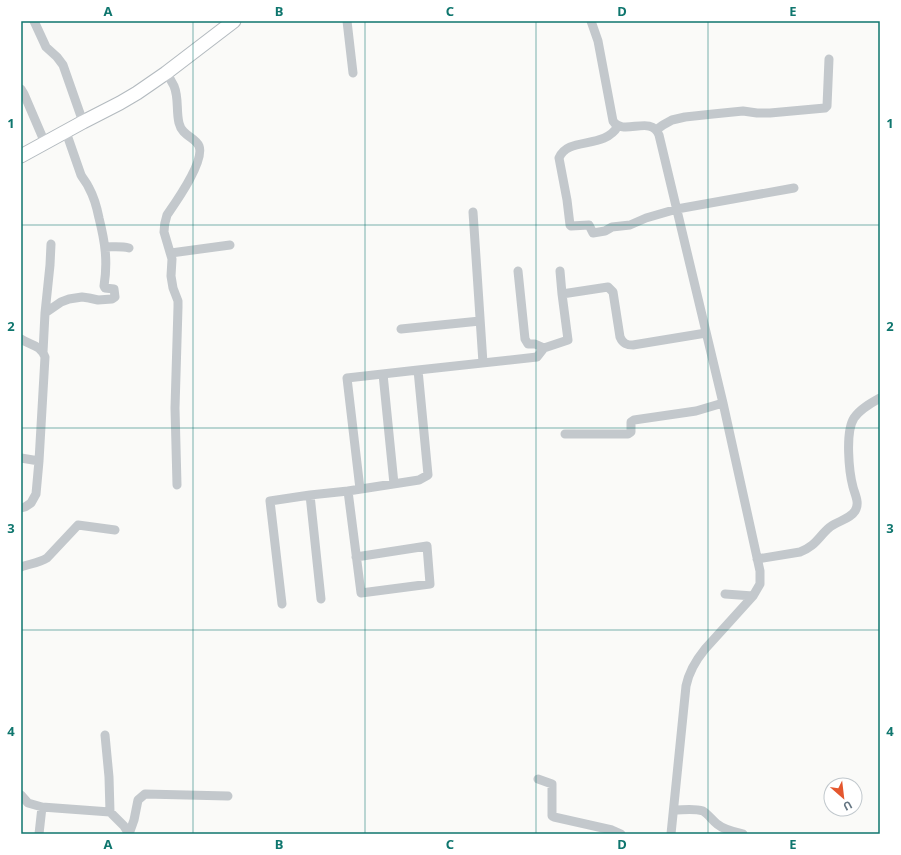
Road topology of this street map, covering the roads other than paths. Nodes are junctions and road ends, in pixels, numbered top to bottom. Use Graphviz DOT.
graph roads {
  1 [pos="34,21"];
  2 [pos="234,21"];
  3 [pos="347,21"];
  4 [pos="591,21"];
  5 [pos="829,59"];
  6 [pos="166,73"];
  7 [pos="353,73"];
  8 [pos="21,89"];
  9 [pos="83,122"];
  10 [pos="618,126"];
  11 [pos="656,130"];
  12 [pos="66,132"];
  13 [pos="45,143"];
  14 [pos="21,156"];
  15 [pos="794,188"];
  16 [pos="677,209"];
  17 [pos="473,212"];
  18 [pos="51,244"];
  19 [pos="230,245"];
  20 [pos="105,247"];
  21 [pos="129,248"];
  22 [pos="171,253"];
  23 [pos="518,271"];
  24 [pos="560,271"];
  25 [pos="562,294"];
  26 [pos="45,313"];
  27 [pos="480,321"];
  28 [pos="401,329"];
  29 [pos="706,333"];
  30 [pos="21,339"];
  31 [pos="525,339"];
  32 [pos="544,348"];
  33 [pos="43,352"];
  34 [pos="527,358"];
  35 [pos="483,363"];
  36 [pos="418,370"];
  37 [pos="383,374"];
  38 [pos="880,398"];
  39 [pos="723,403"];
  40 [pos="565,434"];
  41 [pos="21,458"];
  42 [pos="39,461"];
  43 [pos="394,484"];
  44 [pos="177,485"];
  45 [pos="360,489"];
  46 [pos="348,491"];
  47 [pos="310,496"];
  48 [pos="21,508"];
  49 [pos="115,530"];
  50 [pos="356,556"];
  51 [pos="757,558"];
  52 [pos="21,567"];
  53 [pos="725,594"];
  54 [pos="753,596"];
  55 [pos="321,599"];
  56 [pos="282,604"];
  57 [pos="105,735"];
  58 [pos="538,779"];
  59 [pos="21,795"];
  60 [pos="228,796"];
  61 [pos="42,807"];
  62 [pos="674,810"];
  63 [pos="110,812"];
  64 [pos="39,834"];
  65 [pos="129,834"];
  66 [pos="621,834"];
  67 [pos="671,834"];
  68 [pos="743,834"];
  1 -- 9 [label="street"];
  2 -- 6 [label="main road"];
  3 -- 7 [label="street"];
  4 -- 10 [label="street"];
  5 -- 11 [label="street"];
  6 -- 9 [label="main road"];
  6 -- 22 [label="street"];
  8 -- 13 [label="street"];
  9 -- 12 [label="main road"];
  10 -- 11 [label="street"];
  10 -- 16 [label="street"];
  11 -- 16 [label="street"];
  12 -- 13 [label="main road"];
  12 -- 20 [label="street"];
  13 -- 14 [label="main road"];
  15 -- 16 [label="street"];
  16 -- 29 [label="street"];
  17 -- 27 [label="street"];
  18 -- 26 [label="street"];
  19 -- 22 [label="street"];
  20 -- 21 [label="street"];
  20 -- 26 [label="street"];
  22 -- 44 [label="street"];
  23 -- 31 [label="street"];
  24 -- 25 [label="street"];
  25 -- 29 [label="street"];
  25 -- 32 [label="street"];
  26 -- 33 [label="street"];
  27 -- 28 [label="street"];
  27 -- 35 [label="street"];
  29 -- 39 [label="street"];
  30 -- 33 [label="street"];
  31 -- 32 [label="street"];
  31 -- 34 [label="street"];
  32 -- 34 [label="street"];
  33 -- 42 [label="street"];
  34 -- 35 [label="street"];
  35 -- 36 [label="street"];
  36 -- 37 [label="street"];
  36 -- 43 [label="street"];
  37 -- 43 [label="street"];
  37 -- 45 [label="street"];
  38 -- 51 [label="street"];
  39 -- 40 [label="street"];
  39 -- 51 [label="street"];
  41 -- 42 [label="street"];
  42 -- 48 [label="street"];
  43 -- 45 [label="street"];
  45 -- 46 [label="street"];
  46 -- 47 [label="street"];
  46 -- 50 [label="street"];
  47 -- 55 [label="street"];
  47 -- 56 [label="street"];
  49 -- 52 [label="street"];
  50 -- 50 [label="street"];
  51 -- 54 [label="street"];
  53 -- 54 [label="street"];
  54 -- 62 [label="street"];
  57 -- 63 [label="street"];
  58 -- 66 [label="street"];
  59 -- 61 [label="street"];
  60 -- 65 [label="street"];
  61 -- 63 [label="street"];
  61 -- 64 [label="street"];
  62 -- 67 [label="street"];
  62 -- 68 [label="street"];
  63 -- 65 [label="street"];
}
